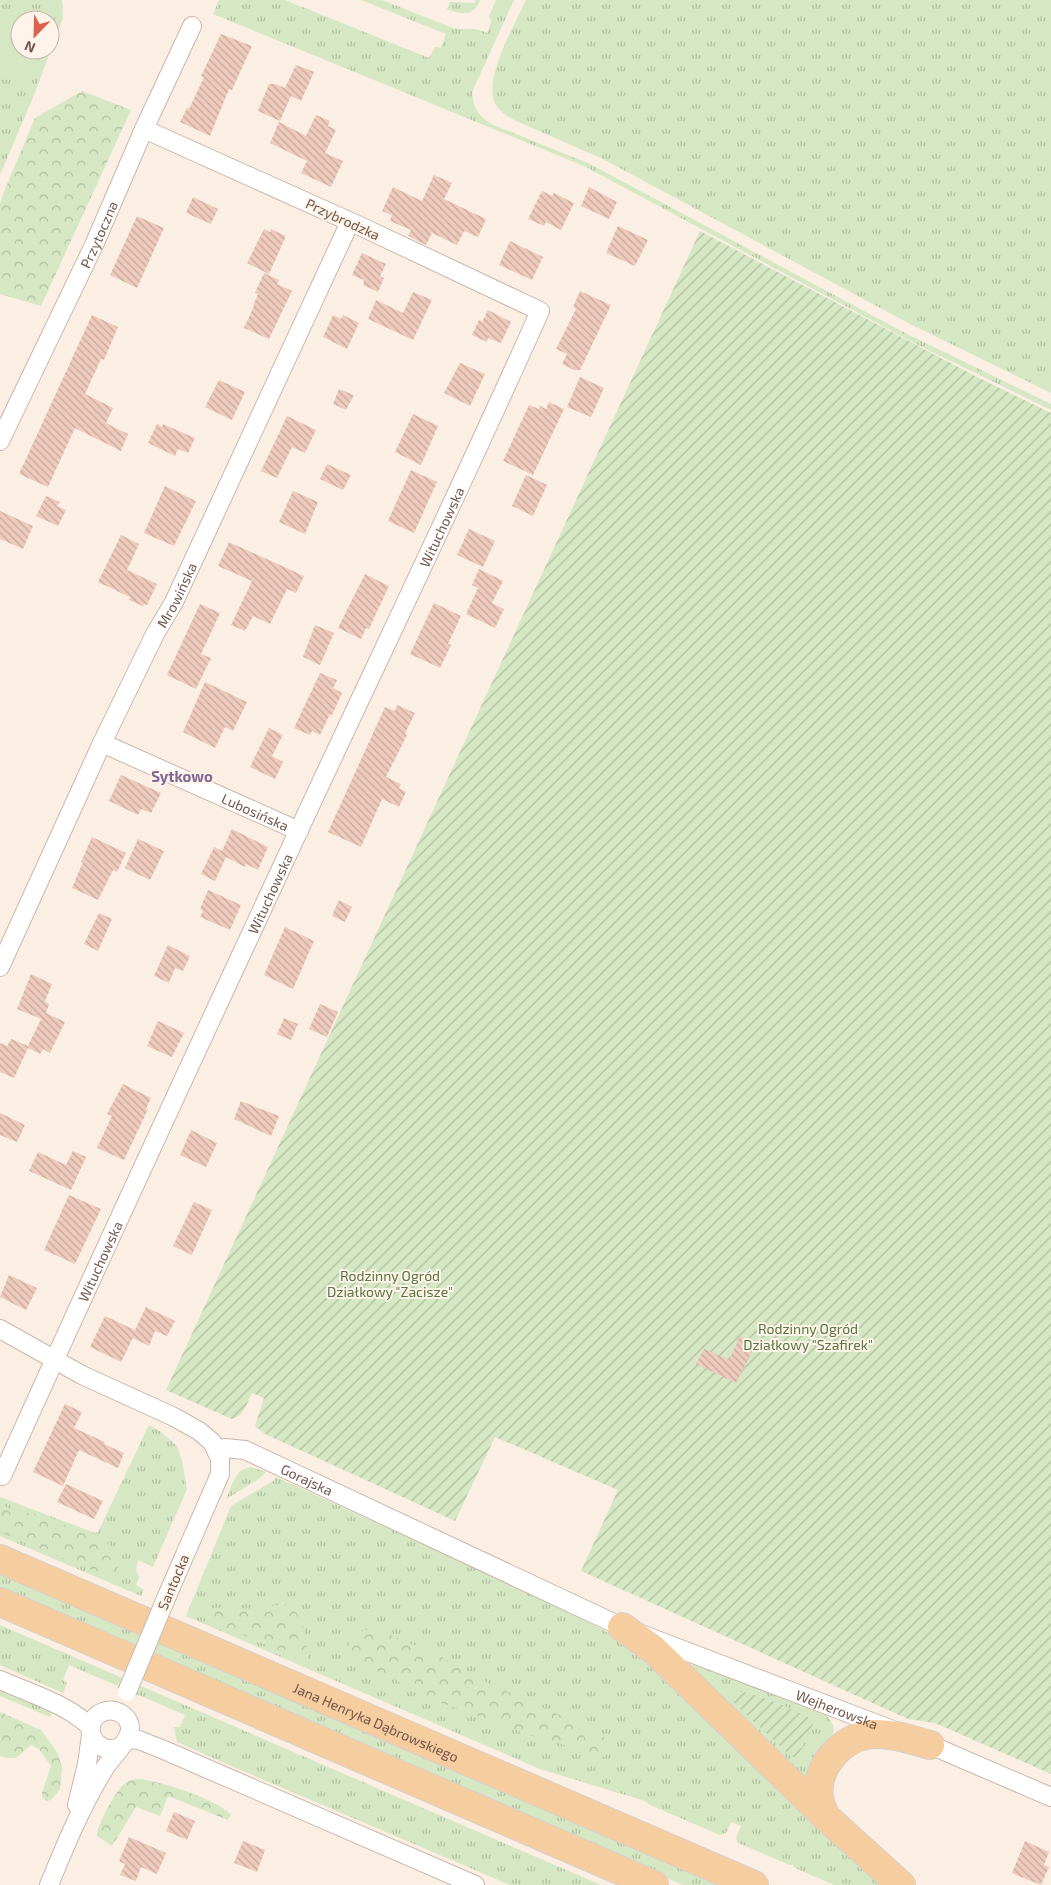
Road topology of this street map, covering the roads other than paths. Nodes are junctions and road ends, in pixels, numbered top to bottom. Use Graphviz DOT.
graph roads {
  1 [pos="192,26"];
  2 [pos="144,129"];
  3 [pos="350,222"];
  4 [pos="540,311"];
  5 [pos="0,441"];
  6 [pos="102,743"];
  7 [pos="299,831"];
  8 [pos="0,967"];
  9 [pos="0,1329"];
  10 [pos="54,1359"];
  11 [pos="216,1450"];
  12 [pos="2,1476"];
  13 [pos="0,1559"];
  14 [pos="0,1602"];
  15 [pos="622,1627"];
  16 [pos="0,1680"];
  17 [pos="118,1712"];
  18 [pos="91,1731"];
  19 [pos="124,1743"];
  20 [pos="930,1745"];
  21 [pos="1051,1797"];
  22 [pos="826,1817"];
  23 [pos="70,1832"];
  24 [pos="49,1885"];
  25 [pos="475,1885"];
  26 [pos="654,1885"];
  27 [pos="754,1885"];
  28 [pos="901,1885"];
  1 -- 2 [label="street, Przytoczna"];
  2 -- 3 [label="street, Przybrodzka"];
  2 -- 5 [label="street, Przytoczna"];
  3 -- 4 [label="street, Przybrodzka"];
  3 -- 6 [label="street, Mrowińska"];
  4 -- 7 [label="street, Wituchowska"];
  6 -- 7 [label="street, Lubosińska"];
  6 -- 8 [label="street, Mrowińska"];
  7 -- 10 [label="street, Wituchowska"];
  9 -- 10 [label="street"];
  10 -- 11 [label="street"];
  10 -- 12 [label="street, Wituchowska"];
  11 -- 15 [label="street, Gorajska"];
  11 -- 17 [label="street, Santocka, bridge"];
  13 -- 27 [label="main road, Jana Henryka Dąbrowskiego"];
  14 -- 26 [label="main road"];
  15 -- 20 [label="street, Wejherowska"];
  15 -- 22 [label="main road"];
  16 -- 18 [label="street"];
  17 -- 18 [label="street"];
  17 -- 19 [label="street"];
  18 -- 19 [label="street"];
  18 -- 23 [label="street"];
  19 -- 23 [label="street"];
  19 -- 25 [label="street"];
  20 -- 21 [label="street, Wejherowska"];
  20 -- 22 [label="main road"];
  22 -- 28 [label="main road"];
  23 -- 24 [label="street"];
}
